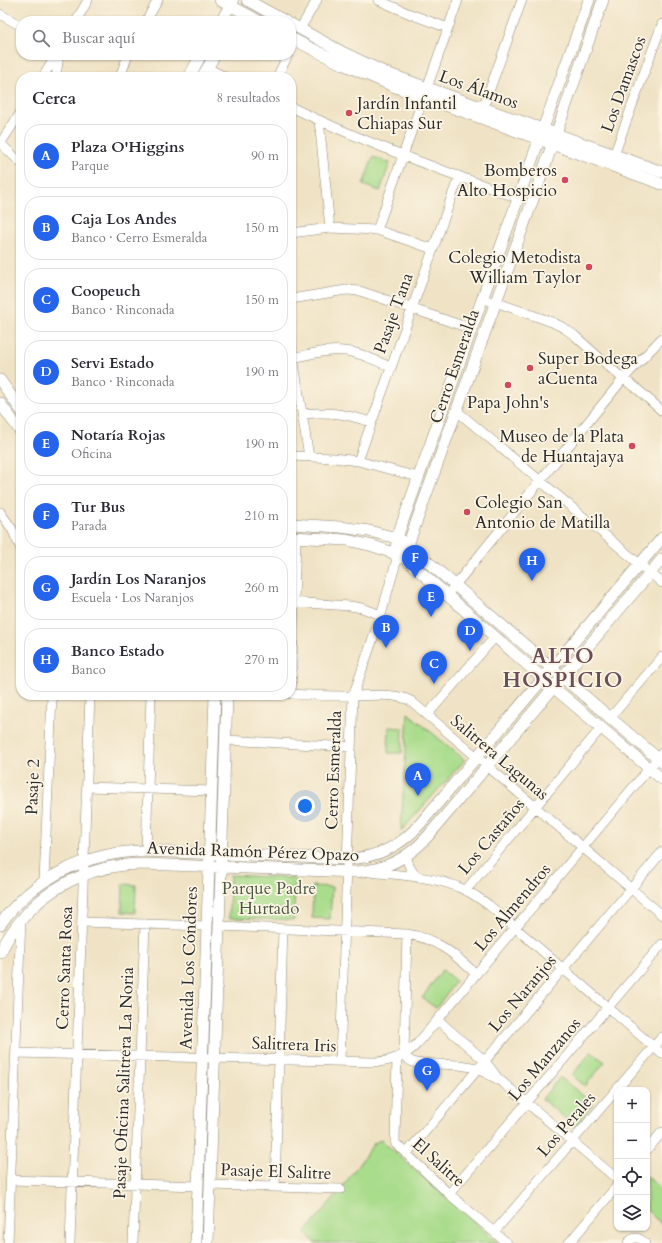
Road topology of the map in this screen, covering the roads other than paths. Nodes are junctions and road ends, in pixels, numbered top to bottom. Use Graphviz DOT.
graph roads {
  1 [pos="88,0"];
  2 [pos="158,0"];
  3 [pos="220,0"];
  4 [pos="247,0"];
  5 [pos="317,0"];
  6 [pos="378,0"];
  7 [pos="458,0"];
  8 [pos="522,0"];
  9 [pos="589,0"];
  10 [pos="603,0"];
  11 [pos="232,3"];
  12 [pos="0,14"];
  13 [pos="79,16"];
  14 [pos="149,16"];
  15 [pos="224,16"];
  16 [pos="238,16"];
  17 [pos="276,16"];
  18 [pos="16,23"];
  19 [pos="662,24"];
  20 [pos="296,26"];
  21 [pos="296,28"];
  22 [pos="448,28"];
  23 [pos="296,44"];
  24 [pos="55,60"];
  25 [pos="58,60"];
  26 [pos="126,60"];
  27 [pos="199,60"];
  28 [pos="212,60"];
  29 [pos="286,60"];
  30 [pos="46,72"];
  31 [pos="56,72"];
  32 [pos="122,72"];
  33 [pos="192,72"];
  34 [pos="205,72"];
  35 [pos="280,72"];
  36 [pos="425,93"];
  37 [pos="483,108"];
  38 [pos="296,109"];
  39 [pos="16,120"];
  40 [pos="319,120"];
  41 [pos="541,135"];
  42 [pos="553,139"];
  43 [pos="0,144"];
  44 [pos="614,155"];
  45 [pos="403,156"];
  46 [pos="16,158"];
  47 [pos="528,172"];
  48 [pos="662,172"];
  49 [pos="541,175"];
  50 [pos="459,176"];
  51 [pos="662,184"];
  52 [pos="522,186"];
  53 [pos="536,191"];
  54 [pos="518,198"];
  55 [pos="330,228"];
  56 [pos="377,230"];
  57 [pos="296,232"];
  58 [pos="433,250"];
  59 [pos="296,298"];
  60 [pos="483,299"];
  61 [pos="495,302"];
  62 [pos="412,308"];
  63 [pos="472,329"];
  64 [pos="662,338"];
  65 [pos="478,352"];
  66 [pos="296,357"];
  67 [pos="391,368"];
  68 [pos="623,379"];
  69 [pos="0,380"];
  70 [pos="296,380"];
  71 [pos="16,403"];
  72 [pos="2,409"];
  73 [pos="457,411"];
  74 [pos="662,411"];
  75 [pos="302,414"];
  76 [pos="371,422"];
  77 [pos="16,426"];
  78 [pos="296,456"];
  79 [pos="309,457"];
  80 [pos="358,461"];
  81 [pos="418,478"];
  82 [pos="540,481"];
  83 [pos="0,512"];
  84 [pos="296,524"];
  85 [pos="296,537"];
  86 [pos="16,538"];
  87 [pos="397,538"];
  88 [pos="662,538"];
  89 [pos="408,545"];
  90 [pos="398,556"];
  91 [pos="662,559"];
  92 [pos="640,564"];
  93 [pos="650,573"];
  94 [pos="662,583"];
  95 [pos="455,586"];
  96 [pos="447,595"];
  97 [pos="296,602"];
  98 [pos="381,615"];
  99 [pos="495,637"];
  100 [pos="662,657"];
  101 [pos="552,668"];
  102 [pos="562,677"];
  103 [pos="543,678"];
  104 [pos="553,687"];
  105 [pos="296,694"];
  106 [pos="353,696"];
  107 [pos="52,700"];
  108 [pos="90,700"];
  109 [pos="151,700"];
  110 [pos="215,700"];
  111 [pos="227,700"];
  112 [pos="427,716"];
  113 [pos="610,718"];
  114 [pos="601,728"];
  115 [pos="226,740"];
  116 [pos="351,747"];
  117 [pos="476,757"];
  118 [pos="661,758"];
  119 [pos="487,766"];
  120 [pos="649,768"];
  121 [pos="662,779"];
  122 [pos="87,787"];
  123 [pos="148,789"];
  124 [pos="212,791"];
  125 [pos="535,807"];
  126 [pos="583,848"];
  127 [pos="146,851"];
  128 [pos="662,852"];
  129 [pos="209,854"];
  130 [pos="222,854"];
  131 [pos="407,855"];
  132 [pos="347,859"];
  133 [pos="84,862"];
  134 [pos="209,866"];
  135 [pos="221,867"];
  136 [pos="365,871"];
  137 [pos="347,872"];
  138 [pos="84,874"];
  139 [pos="419,878"];
  140 [pos="44,881"];
  141 [pos="631,888"];
  142 [pos="466,890"];
  143 [pos="662,914"];
  144 [pos="22,920"];
  145 [pos="82,922"];
  146 [pos="145,924"];
  147 [pos="0,925"];
  148 [pos="207,926"];
  149 [pos="219,926"];
  150 [pos="283,928"];
  151 [pos="515,928"];
  152 [pos="345,931"];
  153 [pos="407,934"];
  154 [pos="662,944"];
  155 [pos="0,952"];
  156 [pos="563,969"];
  157 [pos="476,974"];
  158 [pos="608,1008"];
  159 [pos="438,1020"];
  160 [pos="662,1037"];
  161 [pos="654,1046"];
  162 [pos="16,1052"];
  163 [pos="77,1054"];
  164 [pos="662,1054"];
  165 [pos="140,1056"];
  166 [pos="400,1056"];
  167 [pos="202,1058"];
  168 [pos="214,1058"];
  169 [pos="279,1060"];
  170 [pos="340,1061"];
  171 [pos="373,1062"];
  172 [pos="485,1062"];
  173 [pos="478,1069"];
  174 [pos="501,1081"];
  175 [pos="527,1103"];
  176 [pos="662,1132"];
  177 [pos="572,1141"];
  178 [pos="650,1146"];
  179 [pos="406,1154"];
  180 [pos="614,1176"];
  181 [pos="11,1180"];
  182 [pos="72,1182"];
  183 [pos="135,1184"];
  184 [pos="198,1186"];
  185 [pos="210,1186"];
  186 [pos="275,1187"];
  187 [pos="341,1189"];
  188 [pos="614,1190"];
  189 [pos="450,1194"];
  190 [pos="494,1232"];
  191 [pos="631,1240"];
  192 [pos="8,1243"];
  193 [pos="70,1243"];
  194 [pos="133,1243"];
  195 [pos="196,1243"];
  196 [pos="208,1243"];
  197 [pos="507,1243"];
  198 [pos="569,1243"];
  199 [pos="645,1243"];
  1 -- 13 [label="street"];
  2 -- 14 [label="street"];
  3 -- 11 [label="street"];
  4 -- 16 [label="street"];
  4 -- 17 [label="street"];
  5 -- 20 [label="street"];
  6 -- 22 [label="street"];
  7 -- 22 [label="street"];
  8 -- 37 [label="street"];
  9 -- 41 [label="street, Cerro Esmeralda"];
  10 -- 42 [label="street, Cerro Esmeralda"];
  11 -- 15 [label="street"];
  11 -- 16 [label="street"];
  12 -- 18 [label="street"];
  19 -- 44 [label="street, Los Damascos"];
  21 -- 36 [label="street, Los Álamos"];
  22 -- 36 [label="street"];
  23 -- 36 [label="street, Los Álamos"];
  24 -- 30 [label="street"];
  25 -- 31 [label="street"];
  26 -- 32 [label="street"];
  27 -- 33 [label="street"];
  28 -- 34 [label="street"];
  29 -- 35 [label="street"];
  36 -- 37 [label="street, Los Álamos"];
  36 -- 41 [label="street, Los Álamos"];
  36 -- 45 [label="street"];
  37 -- 41 [label="street, Los Álamos"];
  38 -- 40 [label="street"];
  39 -- 43 [label="street"];
  40 -- 45 [label="street"];
  40 -- 55 [label="street"];
  41 -- 42 [label="street, Los Álamos"];
  41 -- 47 [label="street, Cerro Esmeralda"];
  42 -- 44 [label="street, Los Álamos"];
  42 -- 49 [label="street, Cerro Esmeralda"];
  42 -- 51 [label="street, Los Álamos"];
  43 -- 46 [label="street"];
  44 -- 48 [label="street, Los Álamos"];
  45 -- 50 [label="street"];
  45 -- 56 [label="street"];
  47 -- 49 [label="street"];
  47 -- 52 [label="street, Cerro Esmeralda"];
  49 -- 53 [label="street, Cerro Esmeralda"];
  50 -- 54 [label="street"];
  50 -- 58 [label="street, Pasaje Tana"];
  52 -- 53 [label="street"];
  52 -- 54 [label="street, Cerro Esmeralda"];
  53 -- 61 [label="street, Cerro Esmeralda"];
  54 -- 60 [label="street, Cerro Esmeralda"];
  55 -- 56 [label="street"];
  55 -- 57 [label="street"];
  56 -- 58 [label="street"];
  58 -- 62 [label="street, Pasaje Tana"];
  59 -- 62 [label="street"];
  60 -- 61 [label="street"];
  60 -- 63 [label="street, Cerro Esmeralda"];
  61 -- 65 [label="street, Cerro Esmeralda"];
  61 -- 68 [label="street"];
  62 -- 63 [label="street"];
  62 -- 67 [label="street, Pasaje Tana"];
  63 -- 65 [label="street"];
  63 -- 81 [label="street, Cerro Esmeralda"];
  64 -- 68 [label="street"];
  65 -- 73 [label="street, Cerro Esmeralda"];
  66 -- 67 [label="street"];
  67 -- 76 [label="street, Pasaje Tana"];
  68 -- 74 [label="street"];
  68 -- 82 [label="street"];
  69 -- 71 [label="street"];
  70 -- 75 [label="street"];
  72 -- 77 [label="street"];
  73 -- 82 [label="street"];
  73 -- 89 [label="street, Cerro Esmeralda"];
  75 -- 76 [label="street"];
  75 -- 79 [label="street"];
  76 -- 80 [label="street, Pasaje Tana"];
  78 -- 79 [label="street"];
  79 -- 80 [label="street"];
  80 -- 81 [label="street"];
  81 -- 87 [label="street, Cerro Esmeralda"];
  82 -- 92 [label="street"];
  82 -- 95 [label="street"];
  83 -- 86 [label="street"];
  84 -- 87 [label="street"];
  85 -- 90 [label="street"];
  87 -- 89 [label="street"];
  87 -- 90 [label="street, Cerro Esmeralda"];
  88 -- 92 [label="street, Avenida Ramón Pérez Opazo"];
  89 -- 90 [label="street, Cerro Esmeralda"];
  89 -- 95 [label="street"];
  90 -- 96 [label="street"];
  90 -- 98 [label="street, Cerro Esmeralda"];
  91 -- 93 [label="street, Avenida Ramón Pérez Opazo"];
  92 -- 93 [label="street"];
  92 -- 101 [label="street, Avenida Ramón Pérez Opazo"];
  93 -- 94 [label="street"];
  93 -- 102 [label="street, Avenida Ramón Pérez Opazo"];
  95 -- 96 [label="street"];
  95 -- 101 [label="street"];
  96 -- 99 [label="street"];
  97 -- 98 [label="street"];
  98 -- 106 [label="street, Cerro Esmeralda"];
  99 -- 103 [label="street"];
  99 -- 112 [label="street"];
  100 -- 113 [label="street"];
  101 -- 102 [label="street"];
  101 -- 103 [label="street, Avenida Ramón Pérez Opazo"];
  102 -- 104 [label="street, Avenida Ramón Pérez Opazo"];
  102 -- 113 [label="street"];
  103 -- 104 [label="street"];
  103 -- 117 [label="street, Avenida Ramón Pérez Opazo"];
  104 -- 114 [label="street"];
  104 -- 119 [label="street, Avenida Ramón Pérez Opazo"];
  105 -- 106 [label="street, Salitrera Lagunas"];
  106 -- 112 [label="street, Salitrera Lagunas"];
  106 -- 116 [label="street, Cerro Esmeralda"];
  107 -- 140 [label="street, Pasaje 2"];
  108 -- 122 [label="street, Cerro Santa Rosa"];
  109 -- 123 [label="street"];
  110 -- 124 [label="street, Avenida Los Cóndores"];
  111 -- 115 [label="street, Avenida Los Cóndores"];
  112 -- 117 [label="street, Salitrera Lagunas"];
  113 -- 118 [label="street"];
  114 -- 120 [label="street"];
  114 -- 125 [label="street, Los Castaños"];
  115 -- 116 [label="street"];
  115 -- 130 [label="street, Avenida Los Cóndores"];
  116 -- 132 [label="street, Cerro Esmeralda"];
  117 -- 119 [label="street, Salitrera Lagunas"];
  117 -- 132 [label="street, Avenida Ramón Pérez Opazo"];
  118 -- 120 [label="street, Los Almendros"];
  119 -- 125 [label="street, Salitrera Lagunas"];
  119 -- 131 [label="street, Avenida Ramón Pérez Opazo"];
  120 -- 121 [label="street"];
  120 -- 126 [label="street, Los Almendros"];
  122 -- 123 [label="street"];
  122 -- 133 [label="street, Cerro Santa Rosa"];
  123 -- 124 [label="street"];
  123 -- 127 [label="street"];
  124 -- 129 [label="street, Avenida Los Cóndores"];
  125 -- 126 [label="street, Salitrera Lagunas"];
  125 -- 142 [label="street, Los Castaños"];
  126 -- 141 [label="street, Salitrera Lagunas"];
  126 -- 151 [label="street, Los Almendros"];
  127 -- 129 [label="street, Avenida Ramón Pérez Opazo"];
  127 -- 133 [label="street, Avenida Ramón Pérez Opazo"];
  128 -- 141 [label="street, Los Naranjos"];
  129 -- 130 [label="street, Avenida Ramón Pérez Opazo"];
  129 -- 134 [label="street, Avenida Los Cóndores"];
  130 -- 132 [label="street, Avenida Ramón Pérez Opazo"];
  130 -- 135 [label="street, Avenida Los Cóndores"];
  131 -- 136 [label="street, Avenida Ramón Pérez Opazo"];
  131 -- 139 [label="street"];
  132 -- 137 [label="street, Cerro Esmeralda"];
  133 -- 138 [label="street, Cerro Santa Rosa"];
  133 -- 140 [label="street, Avenida Ramón Pérez Opazo"];
  134 -- 135 [label="street, Avenida Ramón Pérez Opazo"];
  134 -- 138 [label="street, Avenida Ramón Pérez Opazo"];
  134 -- 148 [label="street, Avenida Los Cóndores"];
  135 -- 137 [label="street, Avenida Ramón Pérez Opazo"];
  135 -- 149 [label="street, Avenida Los Cóndores"];
  136 -- 137 [label="street, Avenida Ramón Pérez Opazo"];
  136 -- 139 [label="street"];
  137 -- 152 [label="street, Cerro Esmeralda"];
  138 -- 144 [label="street, Avenida Ramón Pérez Opazo"];
  138 -- 145 [label="street, Cerro Santa Rosa"];
  139 -- 142 [label="street"];
  140 -- 147 [label="street, Avenida Ramón Pérez Opazo"];
  141 -- 143 [label="street, Salitrera Lagunas"];
  141 -- 156 [label="street, Los Naranjos"];
  142 -- 151 [label="street"];
  144 -- 155 [label="street, Avenida Ramón Pérez Opazo"];
  144 -- 162 [label="street"];
  145 -- 146 [label="street"];
  145 -- 163 [label="street, Cerro Santa Rosa"];
  146 -- 148 [label="street"];
  146 -- 165 [label="street, Pasaje Oficina Salitrera La Noria"];
  148 -- 167 [label="street, Avenida Los Cóndores"];
  149 -- 150 [label="street"];
  149 -- 168 [label="street, Avenida Los Cóndores"];
  150 -- 152 [label="street"];
  150 -- 169 [label="street"];
  151 -- 156 [label="street"];
  151 -- 157 [label="street, Los Almendros"];
  152 -- 153 [label="street"];
  152 -- 170 [label="street, Cerro Esmeralda"];
  153 -- 157 [label="street"];
  153 -- 166 [label="street, El Salitre"];
  154 -- 158 [label="street, Los Manzanos"];
  156 -- 158 [label="street"];
  156 -- 172 [label="street, Los Naranjos"];
  157 -- 159 [label="street, Los Almendros"];
  158 -- 161 [label="street"];
  158 -- 175 [label="street, Los Manzanos"];
  159 -- 166 [label="street, Los Almendros"];
  159 -- 172 [label="street"];
  160 -- 161 [label="street, Los Perales"];
  161 -- 164 [label="street"];
  161 -- 177 [label="street, Los Perales"];
  162 -- 163 [label="street"];
  162 -- 181 [label="street"];
  163 -- 165 [label="street"];
  163 -- 182 [label="street, Cerro Santa Rosa"];
  165 -- 167 [label="street"];
  165 -- 183 [label="street, Pasaje Oficina Salitrera La Noria"];
  166 -- 171 [label="street, Los Almendros"];
  166 -- 173 [label="street"];
  166 -- 179 [label="street, El Salitre"];
  167 -- 168 [label="street"];
  167 -- 184 [label="street, Avenida Los Cóndores"];
  168 -- 169 [label="street, Salitrera Iris"];
  168 -- 185 [label="street, Avenida Los Cóndores"];
  169 -- 170 [label="street, Salitrera Iris"];
  169 -- 186 [label="street"];
  170 -- 171 [label="street, Salitrera Iris"];
  172 -- 173 [label="street, Los Naranjos"];
  172 -- 174 [label="street"];
  173 -- 174 [label="street"];
  173 -- 179 [label="street, Los Naranjos"];
  174 -- 175 [label="street"];
  175 -- 177 [label="street"];
  175 -- 189 [label="street, Los Manzanos"];
  176 -- 178 [label="street"];
  177 -- 180 [label="street"];
  177 -- 190 [label="street, Los Perales"];
  179 -- 189 [label="street, El Salitre"];
  181 -- 182 [label="street, Pasaje El Salitre"];
  181 -- 192 [label="street"];
  182 -- 183 [label="street, Pasaje El Salitre"];
  182 -- 193 [label="street, Cerro Santa Rosa"];
  183 -- 184 [label="street, Pasaje El Salitre"];
  183 -- 194 [label="street, Pasaje Oficina Salitrera La Noria"];
  184 -- 195 [label="street, Avenida Los Cóndores"];
  185 -- 186 [label="street, Pasaje El Salitre"];
  185 -- 196 [label="street, Avenida Los Cóndores"];
  186 -- 187 [label="street, Pasaje El Salitre"];
  188 -- 198 [label="street"];
  189 -- 190 [label="street, El Salitre"];
  190 -- 197 [label="street, El Salitre"];
  191 -- 199 [label="street"];
}
